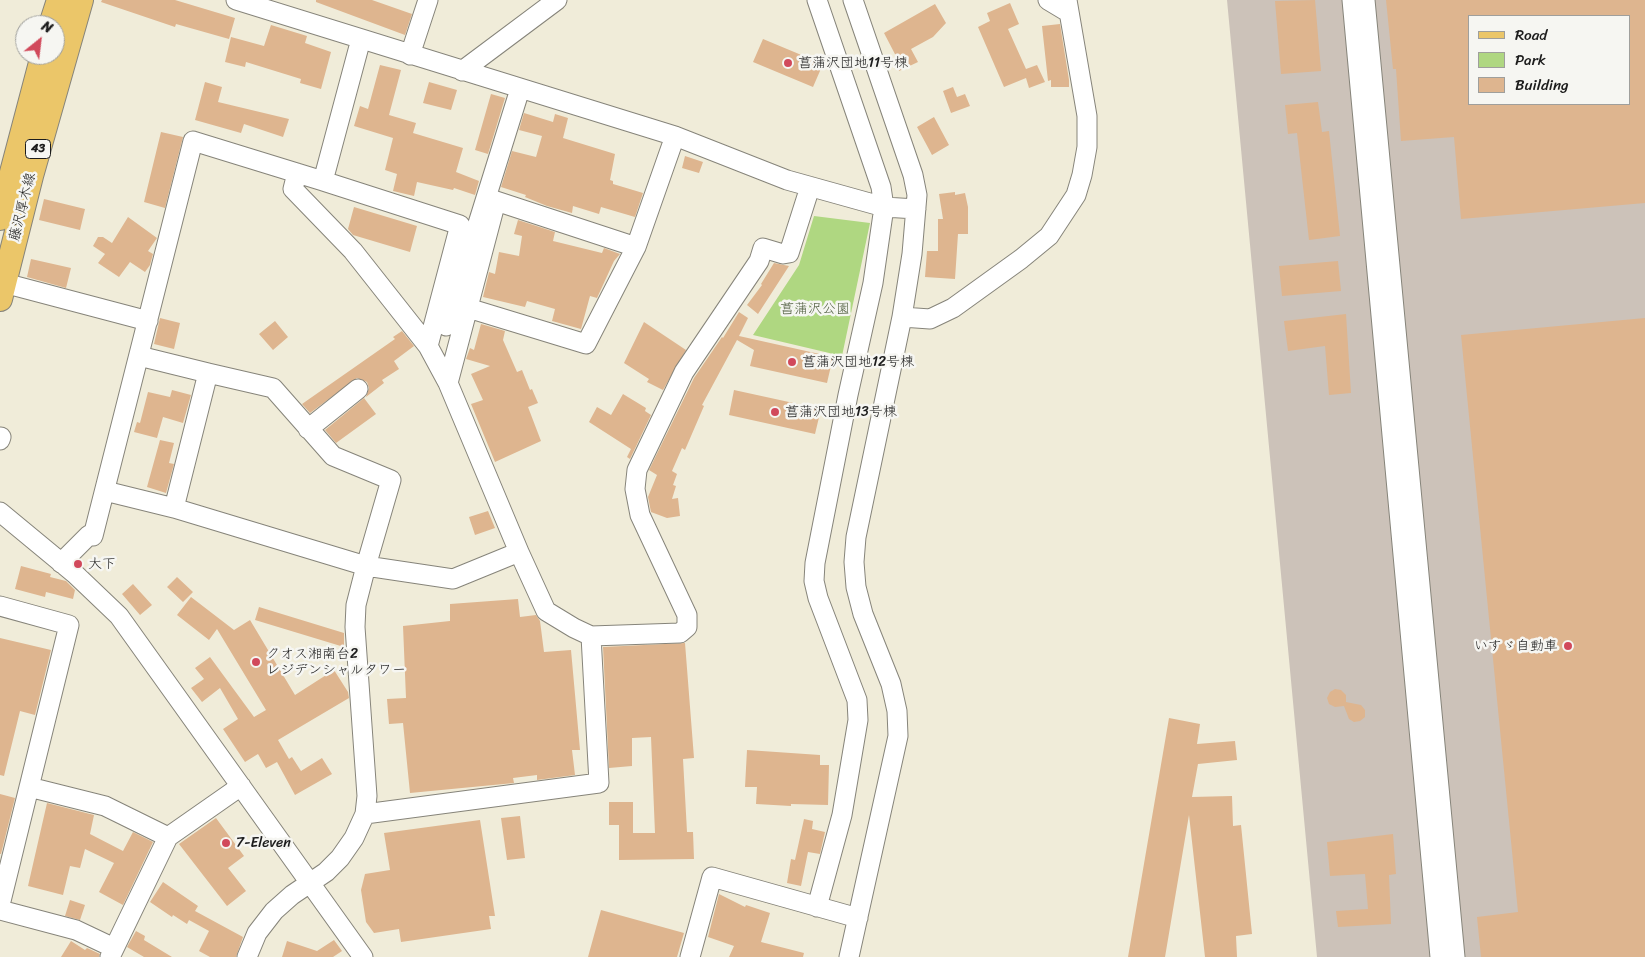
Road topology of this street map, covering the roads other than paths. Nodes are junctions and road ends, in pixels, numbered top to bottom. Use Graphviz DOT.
graph roads {
  1 [pos="59,0"];
  2 [pos="81,0"];
  3 [pos="236,0"];
  4 [pos="428,0"];
  5 [pos="557,0"];
  6 [pos="817,0"];
  7 [pos="853,0"];
  8 [pos="1048,0"];
  9 [pos="1352,0"];
  10 [pos="1365,0"];
  11 [pos="1067,6"];
  12 [pos="54,15"];
  13 [pos="361,39"];
  14 [pos="410,55"];
  15 [pos="40,65"];
  16 [pos="462,71"];
  17 [pos="520,89"];
  18 [pos="675,136"];
  19 [pos="297,173"];
  20 [pos="323,181"];
  21 [pos="810,187"];
  22 [pos="884,207"];
  23 [pos="916,209"];
  24 [pos="0,218"];
  25 [pos="636,247"];
  26 [pos="2,291"];
  27 [pos="468,308"];
  28 [pos="902,317"];
  29 [pos="148,321"];
  30 [pos="432,353"];
  31 [pos="139,356"];
  32 [pos="208,373"];
  33 [pos="448,383"];
  34 [pos="358,390"];
  35 [pos="308,429"];
  36 [pos="105,491"];
  37 [pos="174,508"];
  38 [pos="0,512"];
  39 [pos="519,552"];
  40 [pos="61,563"];
  41 [pos="366,566"];
  42 [pos="0,606"];
  43 [pos="591,636"];
  44 [pos="241,786"];
  45 [pos="29,787"];
  46 [pos="365,814"];
  47 [pos="168,837"];
  48 [pos="311,882"];
  49 [pos="0,906"];
  50 [pos="817,907"];
  51 [pos="0,910"];
  52 [pos="858,918"];
  53 [pos="112,953"];
  54 [pos="246,957"];
  55 [pos="363,957"];
  56 [pos="690,957"];
  57 [pos="849,957"];
  58 [pos="1440,957"];
  59 [pos="1455,957"];
  1 -- 12 [label="main road"];
  2 -- 26 [label="main road, 藤沢厚木線 / 43"];
  3 -- 13 [label="street"];
  4 -- 14 [label="street"];
  5 -- 16 [label="street"];
  6 -- 22 [label="street"];
  7 -- 23 [label="street"];
  8 -- 11 [label="street"];
  9 -- 58 [label="street"];
  10 -- 59 [label="street"];
  11 -- 28 [label="street"];
  13 -- 14 [label="street"];
  13 -- 20 [label="street"];
  14 -- 16 [label="street"];
  15 -- 24 [label="main road, 藤沢厚木線 / 43"];
  16 -- 17 [label="street"];
  17 -- 18 [label="street"];
  17 -- 30 [label="street"];
  18 -- 21 [label="street"];
  18 -- 25 [label="street"];
  19 -- 20 [label="street"];
  19 -- 29 [label="street"];
  19 -- 30 [label="street"];
  20 -- 30 [label="street"];
  21 -- 22 [label="street"];
  21 -- 43 [label="street"];
  22 -- 23 [label="street"];
  22 -- 50 [label="street"];
  23 -- 28 [label="street"];
  25 -- 27 [label="street"];
  25 -- 27 [label="street"];
  26 -- 29 [label="street"];
  27 -- 33 [label="street"];
  28 -- 52 [label="street"];
  29 -- 31 [label="street"];
  30 -- 33 [label="street"];
  31 -- 32 [label="street"];
  31 -- 36 [label="street"];
  32 -- 35 [label="street"];
  32 -- 37 [label="street"];
  33 -- 39 [label="street"];
  34 -- 35 [label="street"];
  35 -- 41 [label="street"];
  36 -- 37 [label="street"];
  36 -- 40 [label="street"];
  37 -- 41 [label="street"];
  38 -- 40 [label="street"];
  39 -- 41 [label="street"];
  39 -- 43 [label="street"];
  40 -- 44 [label="street"];
  41 -- 46 [label="street"];
  42 -- 45 [label="street"];
  43 -- 46 [label="street"];
  44 -- 47 [label="street"];
  44 -- 48 [label="street"];
  45 -- 47 [label="street"];
  45 -- 49 [label="street"];
  46 -- 48 [label="street"];
  47 -- 53 [label="street"];
  48 -- 54 [label="street"];
  48 -- 55 [label="street"];
  50 -- 52 [label="street"];
  50 -- 56 [label="street"];
  51 -- 53 [label="street"];
  52 -- 57 [label="street"];
}
